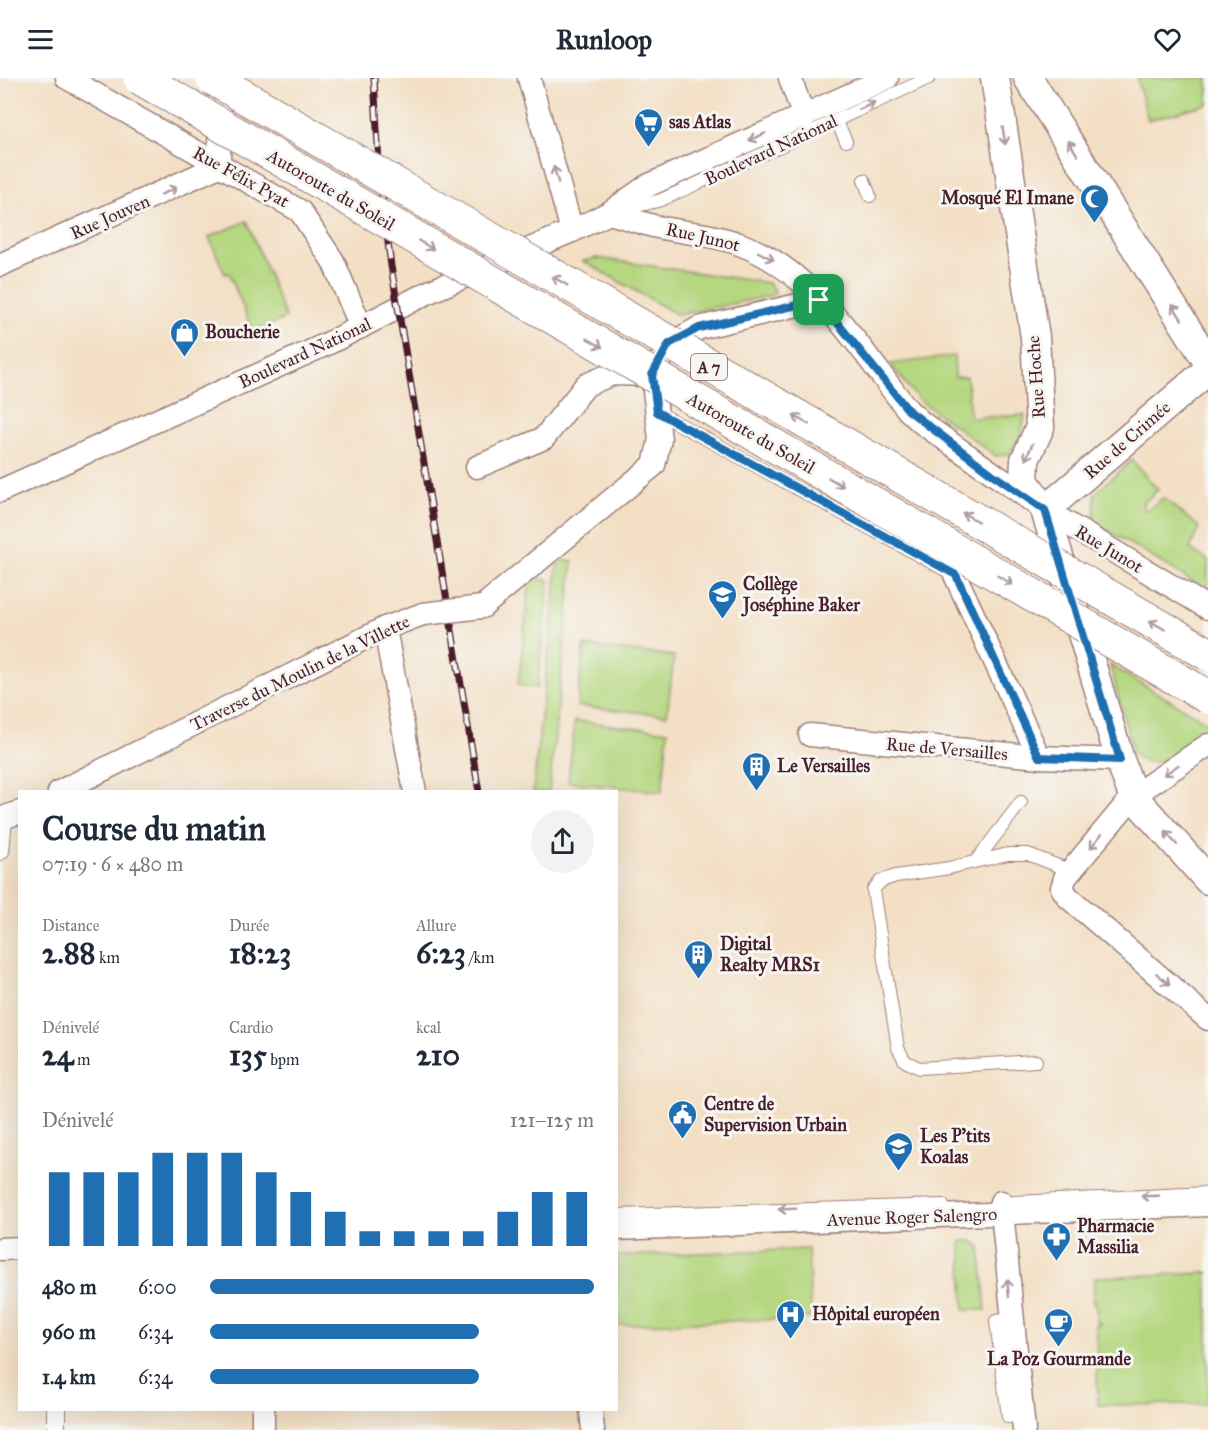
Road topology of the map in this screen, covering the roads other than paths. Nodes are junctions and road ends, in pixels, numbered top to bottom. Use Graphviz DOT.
graph roads {
  1 [pos="67,78"];
  2 [pos="140,78"];
  3 [pos="212,78"];
  4 [pos="220,78"];
  5 [pos="529,78"];
  6 [pos="790,78"];
  7 [pos="887,78"];
  8 [pos="929,78"];
  9 [pos="995,78"];
  10 [pos="1029,78"];
  11 [pos="836,120"];
  12 [pos="807,124"];
  13 [pos="846,141"];
  14 [pos="219,166"];
  15 [pos="864,180"];
  16 [pos="870,195"];
  17 [pos="609,213"];
  18 [pos="572,231"];
  19 [pos="0,265"];
  20 [pos="819,300"];
  21 [pos="361,327"];
  22 [pos="1208,362"];
  23 [pos="1208,370"];
  24 [pos="652,375"];
  25 [pos="657,412"];
  26 [pos="477,467"];
  27 [pos="0,491"];
  28 [pos="1045,510"];
  29 [pos="956,575"];
  30 [pos="1208,609"];
  31 [pos="385,628"];
  32 [pos="1208,654"];
  33 [pos="1208,697"];
  34 [pos="810,735"];
  35 [pos="1208,745"];
  36 [pos="1039,757"];
  37 [pos="1120,760"];
  38 [pos="63,790"];
  39 [pos="416,790"];
  40 [pos="1134,795"];
  41 [pos="1021,802"];
  42 [pos="9,816"];
  43 [pos="0,854"];
  44 [pos="976,861"];
  45 [pos="1071,871"];
  46 [pos="1208,880"];
  47 [pos="1208,1019"];
  48 [pos="1036,1061"];
  49 [pos="1208,1193"];
  50 [pos="1208,1205"];
  51 [pos="1002,1208"];
  52 [pos="618,1215"];
  53 [pos="618,1229"];
  54 [pos="18,1248"];
  55 [pos="0,1249"];
  56 [pos="56,1411"];
  57 [pos="263,1411"];
  58 [pos="591,1411"];
  59 [pos="1023,1423"];
  60 [pos="56,1430"];
  61 [pos="263,1430"];
  62 [pos="593,1430"];
  1 -- 14 [label="street, Rue Félix Pyat"];
  2 -- 33 [label="highway, Autoroute du Soleil / A 7, one-way, bridge"];
  32 -- 3 [label="highway, Autoroute du Soleil / A 7, one-way, bridge"];
  4 -- 14 [label="street"];
  18 -- 5 [label="street, one-way"];
  6 -- 12 [label="street"];
  7 -- 12 [label="street, Boulevard National"];
  11 -- 8 [label="lane, Boulevard National, one-way"];
  9 -- 28 [label="street, Rue Hoche, one-way"];
  22 -- 10 [label="street, one-way"];
  11 -- 12 [label="lane, Boulevard National"];
  11 -- 13 [label="lane"];
  12 -- 17 [label="street, Boulevard National"];
  19 -- 14 [label="street, Rue Jouven, one-way"];
  14 -- 21 [label="street, Rue Félix Pyat"];
  15 -- 16 [label="lane"];
  17 -- 18 [label="street, Boulevard National"];
  17 -- 20 [label="street, Rue Junot, one-way"];
  18 -- 21 [label="street, Boulevard National"];
  20 -- 24 [label="street"];
  20 -- 28 [label="street, Rue Junot"];
  21 -- 27 [label="street, Boulevard National"];
  23 -- 28 [label="street, Rue de Crimée"];
  24 -- 25 [label="street, Traverse du Moulin de la Villette"];
  24 -- 26 [label="street"];
  25 -- 29 [label="lane"];
  25 -- 31 [label="street, Traverse du Moulin de la Villette, bridge"];
  28 -- 30 [label="street, Rue Junot"];
  28 -- 37 [label="street, Rue Hoche"];
  29 -- 36 [label="street"];
  31 -- 38 [label="street, Traverse du Moulin de la Villette"];
  31 -- 39 [label="street"];
  34 -- 36 [label="street, Rue de Versailles"];
  35 -- 40 [label="street, one-way"];
  36 -- 37 [label="street, Rue de Versailles"];
  37 -- 40 [label="street, Rue Hoche"];
  40 -- 45 [label="street, one-way"];
  46 -- 40 [label="street, Rue Hoche, one-way"];
  41 -- 44 [label="lane"];
  42 -- 43 [label="lane"];
  44 -- 45 [label="lane"];
  44 -- 48 [label="lane"];
  45 -- 47 [label="street, one-way"];
  49 -- 51 [label="lane, Avenue Roger Salengro, one-way"];
  50 -- 51 [label="street, Avenue Roger Salengro"];
  51 -- 52 [label="lane, Avenue Roger Salengro, one-way"];
  51 -- 53 [label="street, Avenue Roger Salengro"];
  59 -- 51 [label="street, one-way"];
  54 -- 55 [label="street"];
  56 -- 60 [label="street"];
  57 -- 61 [label="street"];
  58 -- 62 [label="street"];
}
